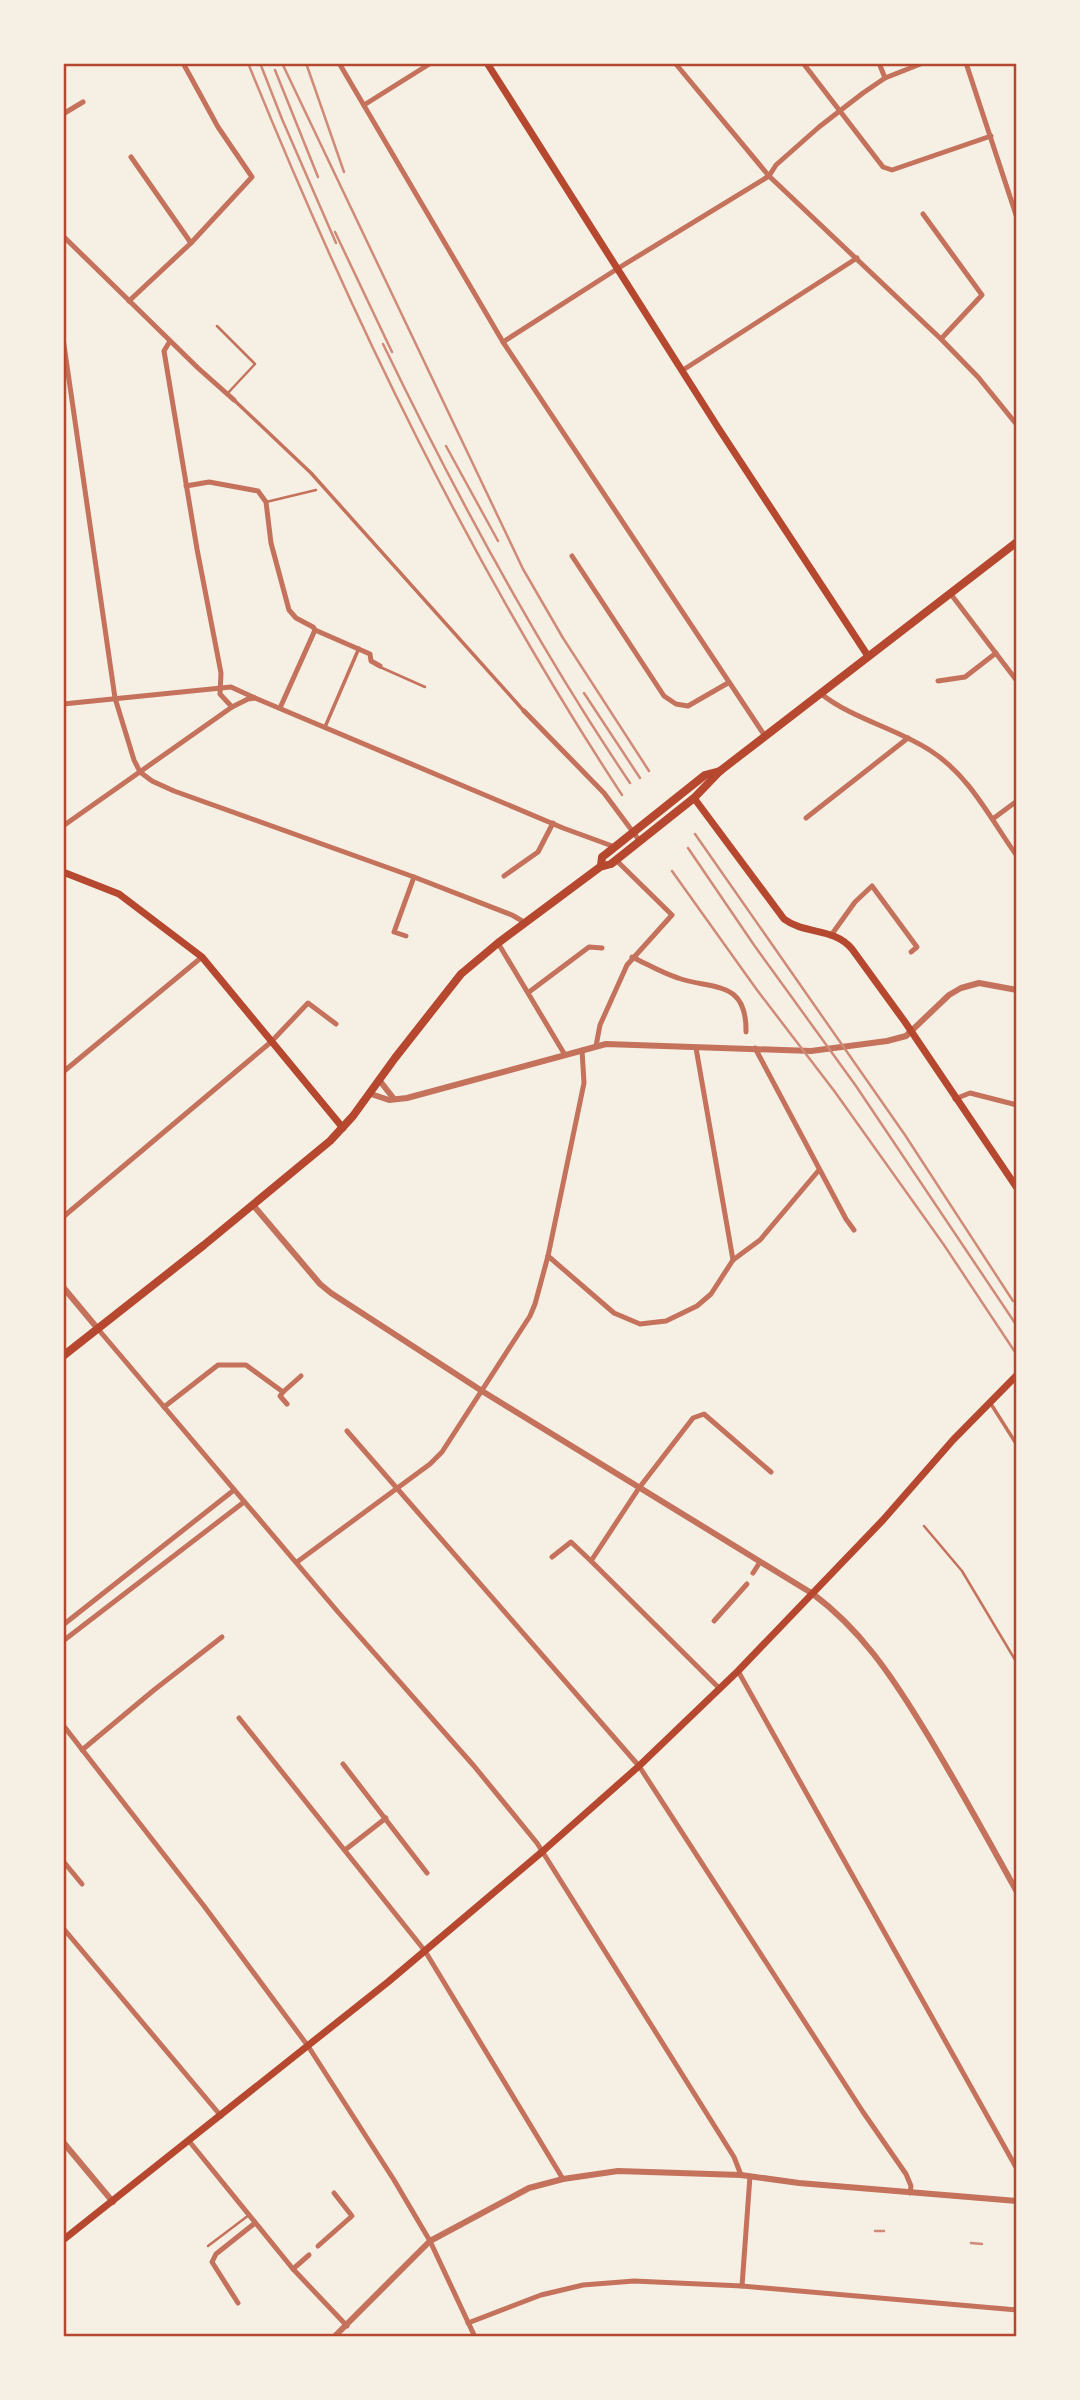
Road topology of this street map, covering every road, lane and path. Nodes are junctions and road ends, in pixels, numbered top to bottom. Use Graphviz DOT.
graph roads {
  1 [pos="183,63"];
  2 [pos="339,63"];
  3 [pos="431,63"];
  4 [pos="487,63"];
  5 [pos="675,63"];
  6 [pos="803,63"];
  7 [pos="879,63"];
  8 [pos="923,63"];
  9 [pos="966,63"];
  10 [pos="886,78"];
  11 [pos="83,102"];
  12 [pos="364,105"];
  13 [pos="839,112"];
  14 [pos="63,114"];
  15 [pos="991,136"];
  16 [pos="131,157"];
  17 [pos="769,176"];
  18 [pos="923,214"];
  19 [pos="1017,219"];
  20 [pos="64,238"];
  21 [pos="191,243"];
  22 [pos="857,258"];
  23 [pos="617,269"];
  24 [pos="129,301"];
  25 [pos="217,326"];
  26 [pos="63,338"];
  27 [pos="941,339"];
  28 [pos="170,341"];
  29 [pos="503,342"];
  30 [pos="683,370"];
  31 [pos="227,394"];
  32 [pos="234,400"];
  33 [pos="1017,425"];
  34 [pos="186,486"];
  35 [pos="316,490"];
  36 [pos="266,502"];
  37 [pos="1017,542"];
  38 [pos="572,556"];
  39 [pos="950,593"];
  40 [pos="315,631"];
  41 [pos="359,648"];
  42 [pos="996,653"];
  43 [pos="868,656"];
  44 [pos="380,666"];
  45 [pos="937,681"];
  46 [pos="1017,681"];
  47 [pos="728,683"];
  48 [pos="425,687"];
  49 [pos="220,688"];
  50 [pos="820,693"];
  51 [pos="116,698"];
  52 [pos="255,698"];
  53 [pos="63,704"];
  54 [pos="232,707"];
  55 [pos="281,708"];
  56 [pos="524,711"];
  57 [pos="325,727"];
  58 [pos="765,736"];
  59 [pos="908,738"];
  60 [pos="720,771"];
  61 [pos="140,772"];
  62 [pos="679,796"];
  63 [pos="694,798"];
  64 [pos="1017,801"];
  65 [pos="806,818"];
  66 [pos="994,818"];
  67 [pos="553,823"];
  68 [pos="63,825"];
  69 [pos="635,830"];
  70 [pos="641,839"];
  71 [pos="631,846"];
  72 [pos="615,847"];
  73 [pos="1017,856"];
  74 [pos="616,860"];
  75 [pos="601,866"];
  76 [pos="63,872"];
  77 [pos="504,876"];
  78 [pos="414,877"];
  79 [pos="524,922"];
  80 [pos="832,934"];
  81 [pos="407,936"];
  82 [pos="498,943"];
  83 [pos="602,948"];
  84 [pos="911,952"];
  85 [pos="202,957"];
  86 [pos="632,957"];
  87 [pos="1017,990"];
  88 [pos="529,992"];
  89 [pos="336,1024"];
  90 [pos="911,1031"];
  91 [pos="746,1032"];
  92 [pos="271,1042"];
  93 [pos="596,1046"];
  94 [pos="696,1048"];
  95 [pos="755,1048"];
  96 [pos="582,1050"];
  97 [pos="565,1055"];
  98 [pos="63,1072"];
  99 [pos="380,1081"];
  100 [pos="371,1094"];
  101 [pos="394,1099"];
  102 [pos="955,1099"];
  103 [pos="1017,1105"];
  104 [pos="343,1128"];
  105 [pos="819,1170"];
  106 [pos="1017,1188"];
  107 [pos="253,1205"];
  108 [pos="63,1217"];
  109 [pos="854,1230"];
  110 [pos="548,1256"];
  111 [pos="733,1260"];
  112 [pos="63,1287"];
  113 [pos="98,1329"];
  114 [pos="63,1356"];
  115 [pos="1017,1375"];
  116 [pos="301,1376"];
  117 [pos="482,1391"];
  118 [pos="283,1392"];
  119 [pos="990,1402"];
  120 [pos="287,1404"];
  121 [pos="164,1407"];
  122 [pos="348,1431"];
  123 [pos="1017,1445"];
  124 [pos="771,1472"];
  125 [pos="398,1488"];
  126 [pos="639,1488"];
  127 [pos="234,1490"];
  128 [pos="244,1502"];
  129 [pos="924,1526"];
  130 [pos="552,1557"];
  131 [pos="591,1561"];
  132 [pos="297,1562"];
  133 [pos="760,1562"];
  134 [pos="753,1573"];
  135 [pos="747,1584"];
  136 [pos="813,1594"];
  137 [pos="713,1621"];
  138 [pos="63,1625"];
  139 [pos="222,1637"];
  140 [pos="63,1640"];
  141 [pos="1017,1663"];
  142 [pos="738,1671"];
  143 [pos="720,1689"];
  144 [pos="239,1718"];
  145 [pos="63,1725"];
  146 [pos="82,1751"];
  147 [pos="343,1764"];
  148 [pos="639,1766"];
  149 [pos="386,1818"];
  150 [pos="345,1850"];
  151 [pos="543,1851"];
  152 [pos="63,1861"];
  153 [pos="427,1873"];
  154 [pos="82,1884"];
  155 [pos="1017,1892"];
  156 [pos="63,1928"];
  157 [pos="425,1951"];
  158 [pos="308,2046"];
  159 [pos="221,2116"];
  160 [pos="189,2141"];
  161 [pos="63,2143"];
  162 [pos="1017,2169"];
  163 [pos="741,2175"];
  164 [pos="750,2176"];
  165 [pos="563,2179"];
  166 [pos="334,2193"];
  167 [pos="910,2193"];
  168 [pos="1017,2201"];
  169 [pos="113,2202"];
  170 [pos="249,2215"];
  171 [pos="255,2223"];
  172 [pos="63,2241"];
  173 [pos="430,2241"];
  174 [pos="208,2246"];
  175 [pos="318,2246"];
  176 [pos="309,2255"];
  177 [pos="293,2269"];
  178 [pos="741,2286"];
  179 [pos="238,2303"];
  180 [pos="1017,2310"];
  181 [pos="468,2323"];
  182 [pos="346,2326"];
  183 [pos="334,2337"];
  184 [pos="475,2337"];
  1 -- 21 [label="street"];
  2 -- 12 [label="street"];
  3 -- 12 [label="street"];
  4 -- 23 [label="main road"];
  5 -- 17 [label="street"];
  6 -- 13 [label="street"];
  7 -- 10 [label="street"];
  8 -- 10 [label="street"];
  9 -- 15 [label="street"];
  10 -- 13 [label="street"];
  11 -- 14 [label="street"];
  12 -- 29 [label="street"];
  13 -- 15 [label="street"];
  13 -- 17 [label="street"];
  15 -- 19 [label="street"];
  16 -- 21 [label="street"];
  17 -- 22 [label="street"];
  17 -- 23 [label="street"];
  18 -- 27 [label="street"];
  20 -- 24 [label="street"];
  21 -- 24 [label="street"];
  22 -- 27 [label="street"];
  22 -- 30 [label="street"];
  23 -- 29 [label="street"];
  23 -- 30 [label="main road"];
  24 -- 28 [label="street"];
  25 -- 31 [label="lane"];
  26 -- 51 [label="street"];
  27 -- 33 [label="street"];
  28 -- 31 [label="street"];
  28 -- 34 [label="street"];
  29 -- 47 [label="street"];
  30 -- 43 [label="main road"];
  31 -- 32 [label="street"];
  32 -- 56 [label="street"];
  34 -- 36 [label="street"];
  34 -- 49 [label="street"];
  35 -- 36 [label="lane"];
  36 -- 40 [label="street"];
  37 -- 39 [label="main road"];
  38 -- 47 [label="street"];
  39 -- 42 [label="street"];
  39 -- 43 [label="main road"];
  40 -- 41 [label="street"];
  40 -- 55 [label="street"];
  41 -- 44 [label="street"];
  41 -- 57 [label="street"];
  42 -- 45 [label="street"];
  42 -- 46 [label="street"];
  43 -- 50 [label="main road"];
  44 -- 48 [label="lane"];
  47 -- 58 [label="street"];
  49 -- 51 [label="street"];
  49 -- 52 [label="street"];
  49 -- 54 [label="street"];
  50 -- 58 [label="main road"];
  50 -- 59 [label="street"];
  51 -- 53 [label="street"];
  51 -- 61 [label="street"];
  52 -- 54 [label="street"];
  52 -- 55 [label="street"];
  54 -- 61 [label="street"];
  55 -- 57 [label="street"];
  56 -- 69 [label="street"];
  57 -- 67 [label="street"];
  58 -- 60 [label="main road"];
  59 -- 65 [label="street"];
  59 -- 66 [label="street"];
  60 -- 62 [label="main road"];
  60 -- 63 [label="main road"];
  61 -- 68 [label="street"];
  61 -- 78 [label="street"];
  62 -- 63 [label="main road"];
  62 -- 69 [label="main road"];
  63 -- 70 [label="main road"];
  63 -- 80 [label="main road"];
  64 -- 66 [label="street"];
  66 -- 73 [label="street"];
  67 -- 72 [label="street"];
  67 -- 77 [label="street"];
  69 -- 70 [label="street"];
  69 -- 72 [label="main road"];
  70 -- 71 [label="main road"];
  71 -- 72 [label="main road"];
  71 -- 74 [label="main road"];
  72 -- 75 [label="main road"];
  74 -- 75 [label="main road"];
  74 -- 86 [label="street"];
  75 -- 79 [label="main road"];
  76 -- 85 [label="main road"];
  78 -- 79 [label="street"];
  78 -- 81 [label="street"];
  79 -- 82 [label="main road"];
  80 -- 84 [label="street"];
  80 -- 90 [label="main road"];
  82 -- 88 [label="street"];
  82 -- 99 [label="main road"];
  83 -- 88 [label="street"];
  85 -- 92 [label="main road"];
  85 -- 98 [label="street"];
  86 -- 91 [label="street"];
  86 -- 93 [label="street"];
  87 -- 90 [label="street"];
  88 -- 97 [label="street"];
  89 -- 92 [label="street"];
  90 -- 95 [label="street"];
  90 -- 102 [label="main road"];
  92 -- 104 [label="main road"];
  92 -- 108 [label="street"];
  93 -- 94 [label="street"];
  93 -- 96 [label="street"];
  94 -- 95 [label="street"];
  94 -- 111 [label="street"];
  95 -- 105 [label="street"];
  96 -- 97 [label="street"];
  96 -- 110 [label="street"];
  97 -- 101 [label="street"];
  99 -- 100 [label="main road"];
  99 -- 101 [label="street"];
  100 -- 101 [label="street"];
  100 -- 104 [label="main road"];
  102 -- 103 [label="street"];
  102 -- 106 [label="main road"];
  104 -- 107 [label="main road"];
  105 -- 109 [label="street"];
  105 -- 111 [label="street"];
  107 -- 113 [label="main road"];
  107 -- 117 [label="street"];
  110 -- 111 [label="street"];
  110 -- 117 [label="street"];
  112 -- 113 [label="street"];
  113 -- 114 [label="main road"];
  113 -- 121 [label="street"];
  115 -- 119 [label="main road"];
  116 -- 118 [label="street"];
  117 -- 125 [label="street"];
  117 -- 126 [label="street"];
  118 -- 120 [label="street"];
  118 -- 121 [label="street"];
  119 -- 123 [label="street"];
  119 -- 136 [label="main road"];
  121 -- 127 [label="street"];
  122 -- 125 [label="street"];
  124 -- 126 [label="street"];
  125 -- 132 [label="street"];
  125 -- 148 [label="street"];
  126 -- 131 [label="street"];
  126 -- 133 [label="street"];
  127 -- 128 [label="street"];
  127 -- 138 [label="street"];
  128 -- 132 [label="street"];
  128 -- 140 [label="street"];
  129 -- 141 [label="lane"];
  130 -- 131 [label="street"];
  131 -- 143 [label="street"];
  132 -- 151 [label="street"];
  133 -- 134 [label="street"];
  133 -- 136 [label="street"];
  135 -- 137 [label="street"];
  136 -- 142 [label="main road"];
  136 -- 155 [label="street"];
  139 -- 146 [label="street"];
  142 -- 143 [label="main road"];
  142 -- 162 [label="street"];
  143 -- 148 [label="main road"];
  144 -- 150 [label="street"];
  145 -- 146 [label="street"];
  146 -- 158 [label="street"];
  147 -- 149 [label="street"];
  148 -- 151 [label="main road"];
  148 -- 167 [label="street"];
  149 -- 150 [label="street"];
  149 -- 153 [label="street"];
  150 -- 157 [label="street"];
  151 -- 157 [label="main road"];
  151 -- 163 [label="street"];
  152 -- 154 [label="street"];
  156 -- 159 [label="street"];
  157 -- 158 [label="main road"];
  157 -- 165 [label="street"];
  158 -- 159 [label="main road"];
  158 -- 173 [label="street"];
  159 -- 160 [label="main road"];
  160 -- 169 [label="main road"];
  160 -- 170 [label="street"];
  161 -- 169 [label="street"];
  163 -- 164 [label="street"];
  163 -- 165 [label="street"];
  164 -- 167 [label="street"];
  164 -- 178 [label="street"];
  165 -- 173 [label="street"];
  166 -- 175 [label="street"];
  167 -- 168 [label="street"];
  169 -- 172 [label="main road"];
  170 -- 171 [label="street"];
  170 -- 174 [label="lane"];
  171 -- 177 [label="street"];
  171 -- 179 [label="street"];
  173 -- 181 [label="street"];
  173 -- 182 [label="street"];
  176 -- 177 [label="street"];
  177 -- 182 [label="street"];
  178 -- 180 [label="street"];
  178 -- 181 [label="street"];
  181 -- 184 [label="street"];
  182 -- 183 [label="street"];
}
